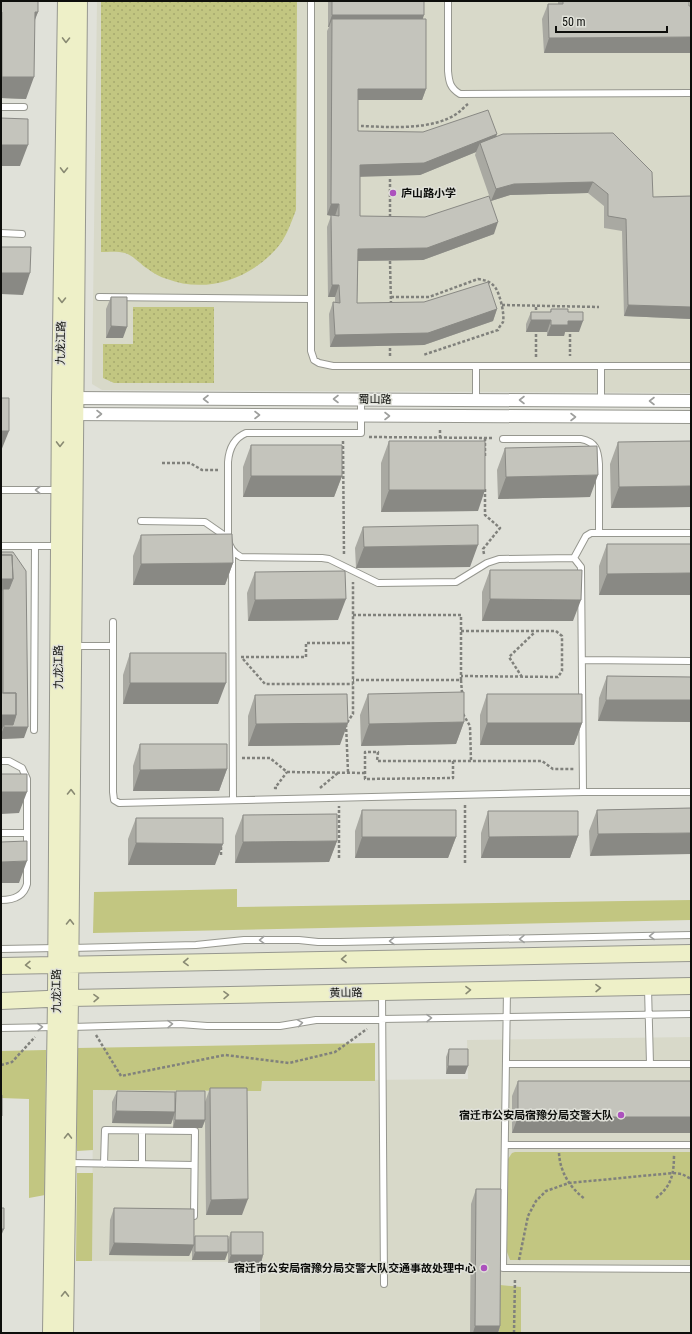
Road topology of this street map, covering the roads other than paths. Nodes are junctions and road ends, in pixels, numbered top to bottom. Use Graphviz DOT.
graph roads {
  1 [pos="66,1"];
  2 [pos="79,1"];
  3 [pos="311,1"];
  4 [pos="448,1"];
  5 [pos="691,93"];
  6 [pos="1,107"];
  7 [pos="24,107"];
  8 [pos="1,234"];
  9 [pos="22,234"];
  10 [pos="99,297"];
  11 [pos="311,299"];
  12 [pos="476,366"];
  13 [pos="601,366"];
  14 [pos="691,366"];
  15 [pos="361,399"];
  16 [pos="476,400"];
  17 [pos="601,400"];
  18 [pos="691,401"];
  19 [pos="68,406"];
  20 [pos="361,415"];
  21 [pos="691,417"];
  22 [pos="503,438"];
  23 [pos="1,490"];
  24 [pos="67,490"];
  25 [pos="141,521"];
  26 [pos="599,533"];
  27 [pos="691,533"];
  28 [pos="228,538"];
  29 [pos="1,546"];
  30 [pos="35,546"];
  31 [pos="67,546"];
  32 [pos="232,551"];
  33 [pos="574,558"];
  34 [pos="114,622"];
  35 [pos="66,646"];
  36 [pos="114,646"];
  37 [pos="582,660"];
  38 [pos="691,661"];
  39 [pos="34,730"];
  40 [pos="1,761"];
  41 [pos="583,792"];
  42 [pos="691,792"];
  43 [pos="234,800"];
  44 [pos="1,833"];
  45 [pos="27,833"];
  46 [pos="1,900"];
  47 [pos="691,935"];
  48 [pos="1,949"];
  49 [pos="691,953"];
  50 [pos="63,956"];
  51 [pos="1,966"];
  52 [pos="648,986"];
  53 [pos="665,986"];
  54 [pos="691,986"];
  55 [pos="507,990"];
  56 [pos="382,992"];
  57 [pos="691,992"];
  58 [pos="63,998"];
  59 [pos="1,1000"];
  60 [pos="649,1014"];
  61 [pos="691,1014"];
  62 [pos="507,1016"];
  63 [pos="382,1018"];
  64 [pos="56,1027"];
  65 [pos="1,1028"];
  66 [pos="506,1064"];
  67 [pos="650,1064"];
  68 [pos="691,1064"];
  69 [pos="142,1131"];
  70 [pos="505,1145"];
  71 [pos="691,1146"];
  72 [pos="60,1163"];
  73 [pos="104,1164"];
  74 [pos="142,1164"];
  75 [pos="194,1165"];
  76 [pos="194,1218"];
  77 [pos="691,1269"];
  78 [pos="384,1284"];
  79 [pos="51,1333"];
  80 [pos="65,1333"];
  1 -- 19 [label="street, 九龙江路, one-way"];
  2 -- 19 [label="street, 九龙江路"];
  3 -- 11 [label="lane"];
  4 -- 5 [label="lane"];
  6 -- 7 [label="lane"];
  8 -- 9 [label="lane"];
  10 -- 11 [label="lane"];
  11 -- 12 [label="lane"];
  12 -- 13 [label="lane"];
  12 -- 16 [label="lane"];
  13 -- 14 [label="lane"];
  13 -- 17 [label="lane"];
  15 -- 16 [label="street, 蜀山路"];
  15 -- 19 [label="street, 蜀山路, one-way"];
  15 -- 20 [label="lane"];
  17 -- 16 [label="street, 蜀山路, one-way"];
  18 -- 17 [label="street, 蜀山路, one-way"];
  19 -- 20 [label="street, 蜀山路, one-way"];
  19 -- 24 [label="street, 九龙江路"];
  20 -- 21 [label="street, 蜀山路, one-way"];
  20 -- 28 [label="lane"];
  22 -- 26 [label="lane"];
  24 -- 23 [label="lane, one-way"];
  24 -- 31 [label="street, 九龙江路"];
  25 -- 28 [label="lane"];
  26 -- 27 [label="lane"];
  26 -- 33 [label="lane"];
  28 -- 32 [label="lane"];
  29 -- 30 [label="lane"];
  30 -- 31 [label="lane"];
  30 -- 39 [label="lane"];
  31 -- 35 [label="street, 九龙江路"];
  32 -- 33 [label="lane"];
  32 -- 43 [label="lane"];
  33 -- 37 [label="lane"];
  34 -- 36 [label="lane"];
  35 -- 36 [label="lane"];
  35 -- 50 [label="street, 九龙江路"];
  36 -- 43 [label="lane"];
  37 -- 38 [label="lane"];
  37 -- 41 [label="lane"];
  40 -- 45 [label="lane"];
  41 -- 42 [label="lane"];
  41 -- 43 [label="lane"];
  44 -- 45 [label="lane"];
  45 -- 46 [label="lane"];
  47 -- 50 [label="lane, one-way"];
  48 -- 50 [label="lane"];
  49 -- 50 [label="street, one-way"];
  50 -- 51 [label="street, one-way"];
  50 -- 58 [label="street, 九龙江路"];
  52 -- 53 [label="street, 黄山路"];
  55 -- 52 [label="street, 黄山路, one-way"];
  52 -- 60 [label="lane"];
  53 -- 54 [label="street, 黄山路"];
  53 -- 57 [label="street"];
  56 -- 55 [label="street, 黄山路, one-way"];
  55 -- 62 [label="lane"];
  58 -- 56 [label="street, 黄山路, one-way"];
  56 -- 63 [label="lane"];
  58 -- 59 [label="street, 黄山路"];
  58 -- 64 [label="street, 九龙江路"];
  60 -- 61 [label="lane"];
  60 -- 62 [label="lane"];
  60 -- 67 [label="lane"];
  63 -- 62 [label="lane, one-way"];
  62 -- 66 [label="lane"];
  64 -- 63 [label="lane, one-way"];
  63 -- 78 [label="lane"];
  65 -- 64 [label="lane, one-way"];
  64 -- 72 [label="street, 九龙江路"];
  66 -- 67 [label="lane"];
  66 -- 70 [label="lane"];
  67 -- 68 [label="lane"];
  69 -- 73 [label="lane"];
  69 -- 74 [label="lane"];
  69 -- 75 [label="lane"];
  70 -- 71 [label="lane"];
  70 -- 77 [label="lane"];
  72 -- 73 [label="lane"];
  72 -- 79 [label="street, 九龙江路"];
  80 -- 72 [label="street, 九龙江路, one-way"];
  73 -- 74 [label="lane"];
  74 -- 75 [label="lane"];
  75 -- 76 [label="lane"];
}
